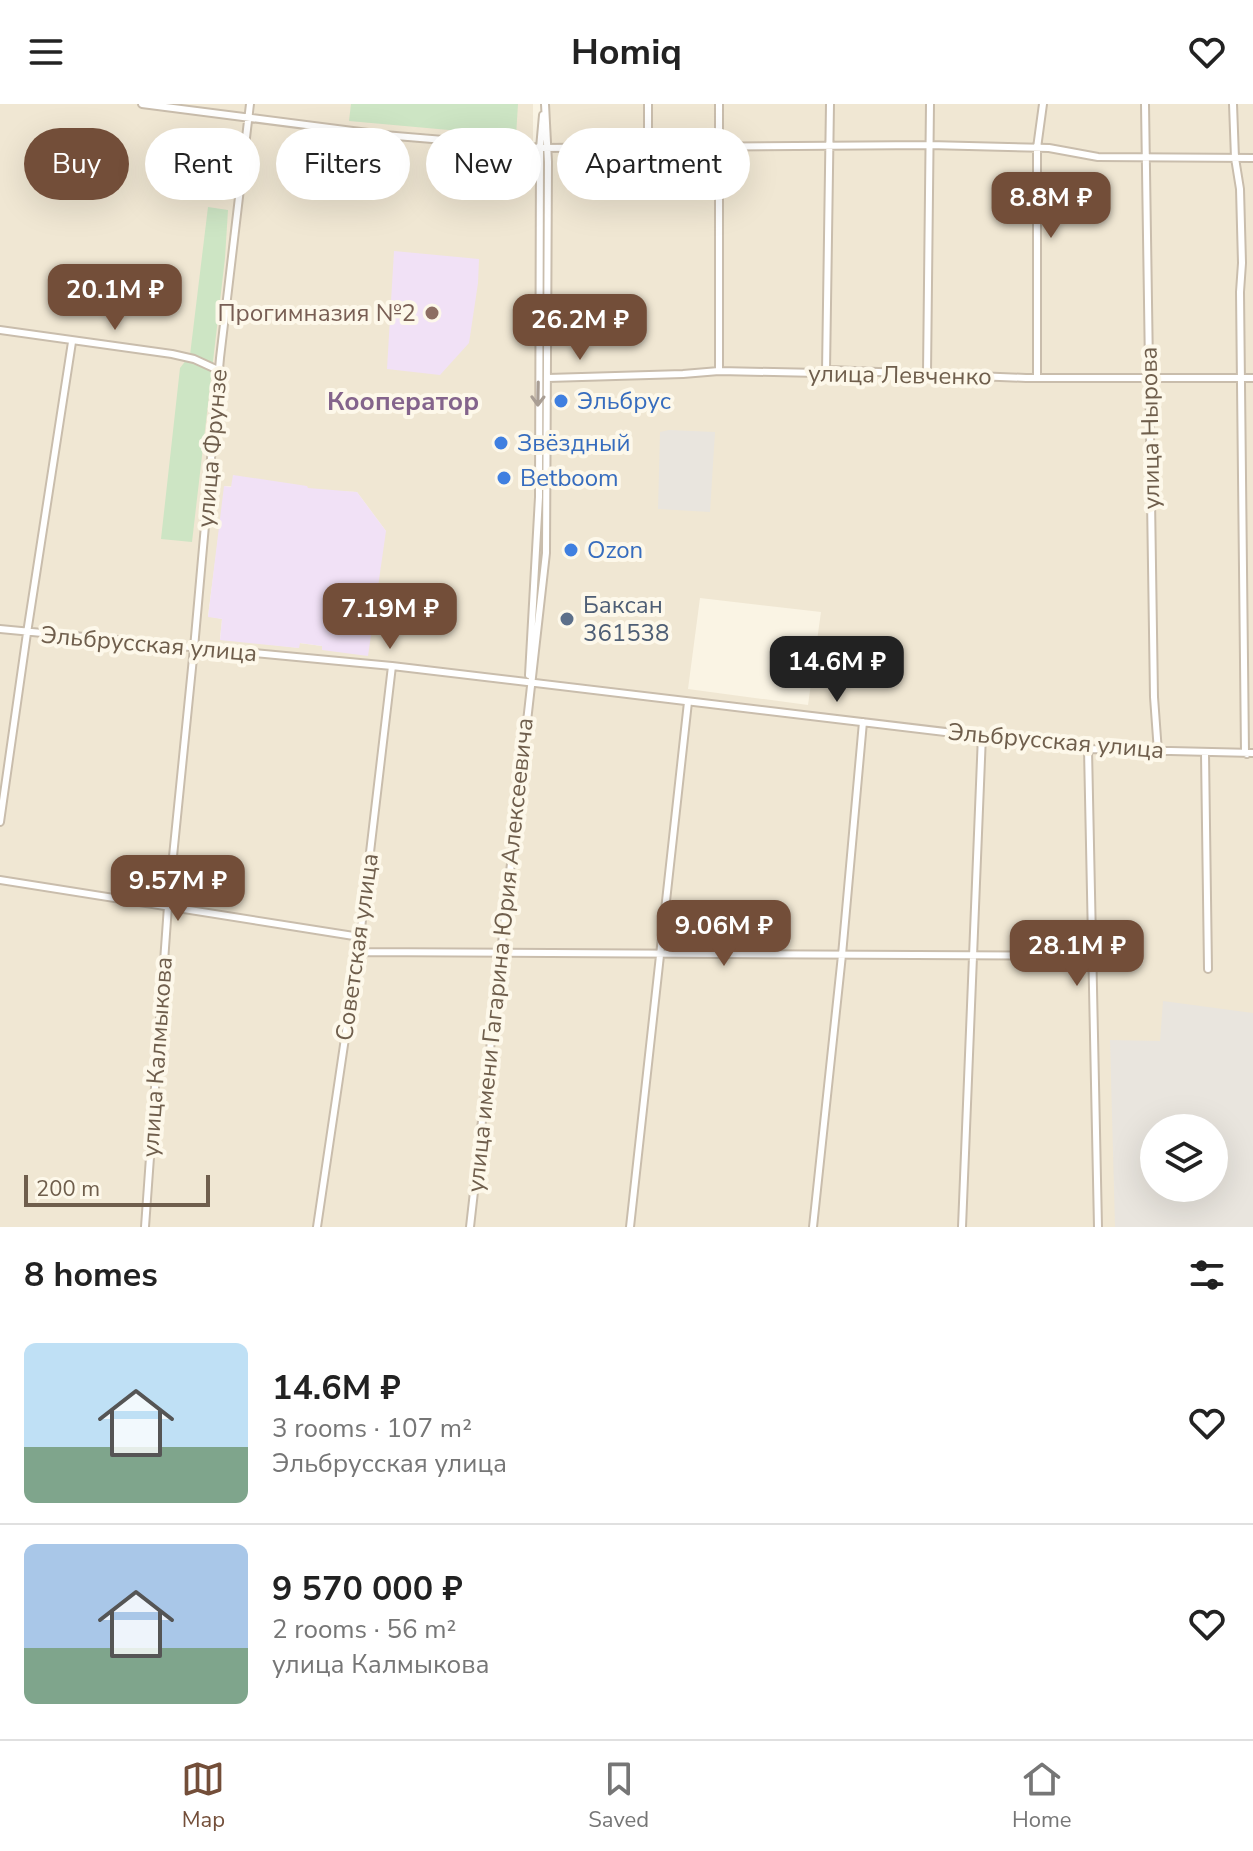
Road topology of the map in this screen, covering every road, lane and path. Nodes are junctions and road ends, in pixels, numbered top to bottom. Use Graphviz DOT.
graph roads {
  1 [pos="142,104"];
  2 [pos="250,104"];
  3 [pos="544,104"];
  4 [pos="648,104"];
  5 [pos="719,104"];
  6 [pos="830,104"];
  7 [pos="930,104"];
  8 [pos="1043,104"];
  9 [pos="1145,104"];
  10 [pos="1233,104"];
  11 [pos="248,117"];
  12 [pos="648,128"];
  13 [pos="718,128"];
  14 [pos="929,145"];
  15 [pos="829,146"];
  16 [pos="750,147"];
  17 [pos="544,148"];
  18 [pos="557,148"];
  19 [pos="1037,148"];
  20 [pos="1145,157"];
  21 [pos="1235,158"];
  22 [pos="1253,158"];
  23 [pos="718,200"];
  24 [pos="0,330"];
  25 [pos="72,342"];
  26 [pos="218,370"];
  27 [pos="719,371"];
  28 [pos="826,371"];
  29 [pos="927,373"];
  30 [pos="1037,377"];
  31 [pos="548,378"];
  32 [pos="1148,378"];
  33 [pos="1242,378"];
  34 [pos="1253,378"];
  35 [pos="0,629"];
  36 [pos="27,633"];
  37 [pos="194,648"];
  38 [pos="392,666"];
  39 [pos="530,683"];
  40 [pos="688,702"];
  41 [pos="863,722"];
  42 [pos="982,735"];
  43 [pos="1088,749"];
  44 [pos="1158,752"];
  45 [pos="1205,753"];
  46 [pos="1250,754"];
  47 [pos="0,822"];
  48 [pos="0,880"];
  49 [pos="168,906"];
  50 [pos="360,937"];
  51 [pos="357,952"];
  52 [pos="662,952"];
  53 [pos="500,953"];
  54 [pos="842,955"];
  55 [pos="971,955"];
  56 [pos="1091,956"];
  57 [pos="1208,969"];
  58 [pos="145,1227"];
  59 [pos="317,1227"];
  60 [pos="470,1227"];
  61 [pos="630,1227"];
  62 [pos="813,1227"];
  63 [pos="962,1227"];
  64 [pos="1098,1227"];
  1 -- 11 [label="street"];
  2 -- 11 [label="street, улица Фрунзе"];
  3 -- 17 [label="street, улица имени Гагарина Юрия Алексеевича"];
  4 -- 12 [label="street"];
  5 -- 13 [label="street"];
  6 -- 15 [label="street"];
  7 -- 14 [label="street"];
  8 -- 19 [label="street"];
  9 -- 20 [label="street, улица Нырова"];
  10 -- 21 [label="street"];
  11 -- 17 [label="street"];
  11 -- 26 [label="street, улица Фрунзе"];
  14 -- 15 [label="street"];
  14 -- 19 [label="street"];
  14 -- 29 [label="street"];
  15 -- 16 [label="street"];
  15 -- 28 [label="street"];
  17 -- 18 [label="street"];
  17 -- 31 [label="street, улица имени Гагарина Юрия Алексеевича"];
  17 -- 39 [label="street, улица имени Гагарина Юрия Алексеевича, one-way"];
  19 -- 20 [label="street"];
  19 -- 30 [label="street"];
  20 -- 21 [label="street"];
  20 -- 32 [label="street, улица Нырова"];
  21 -- 22 [label="street"];
  21 -- 33 [label="street"];
  23 -- 27 [label="street"];
  24 -- 25 [label="street"];
  25 -- 26 [label="street"];
  25 -- 36 [label="street"];
  26 -- 37 [label="street, улица Фрунзе"];
  27 -- 28 [label="street, улица Левченко"];
  27 -- 31 [label="street, улица Левченко"];
  28 -- 29 [label="street, улица Левченко"];
  29 -- 30 [label="street, улица Левченко"];
  30 -- 32 [label="street, улица Левченко"];
  31 -- 39 [label="street, улица имени Гагарина Юрия Алексеевича"];
  32 -- 33 [label="street, улица Левченко"];
  32 -- 44 [label="street, улица Нырова"];
  33 -- 34 [label="street, улица Левченко"];
  33 -- 46 [label="street"];
  35 -- 36 [label="street, Эльбрусская улица"];
  36 -- 37 [label="street, Эльбрусская улица"];
  36 -- 47 [label="street"];
  37 -- 38 [label="street, Эльбрусская улица"];
  37 -- 49 [label="street, улица Калмыкова"];
  38 -- 39 [label="street, Эльбрусская улица"];
  38 -- 50 [label="street, Советская улица"];
  39 -- 40 [label="street, Эльбрусская улица"];
  39 -- 53 [label="street, улица имени Гагарина Юрия Алексеевича"];
  40 -- 41 [label="street, Эльбрусская улица"];
  40 -- 52 [label="street"];
  41 -- 42 [label="street, Эльбрусская улица"];
  41 -- 54 [label="street"];
  42 -- 43 [label="street, Эльбрусская улица"];
  42 -- 55 [label="street"];
  43 -- 44 [label="street, Эльбрусская улица"];
  43 -- 56 [label="street"];
  44 -- 45 [label="street, Эльбрусская улица"];
  45 -- 46 [label="street, Эльбрусская улица"];
  45 -- 57 [label="street"];
  48 -- 49 [label="street"];
  49 -- 50 [label="street"];
  49 -- 58 [label="street, улица Калмыкова"];
  50 -- 51 [label="street, Советская улица"];
  51 -- 53 [label="street"];
  51 -- 59 [label="street, Советская улица"];
  52 -- 53 [label="street"];
  52 -- 54 [label="street"];
  52 -- 61 [label="street"];
  53 -- 60 [label="street, улица имени Гагарина Юрия Алексеевича"];
  54 -- 55 [label="street"];
  54 -- 62 [label="street"];
  55 -- 56 [label="street"];
  55 -- 63 [label="street"];
  56 -- 64 [label="street"];
}
